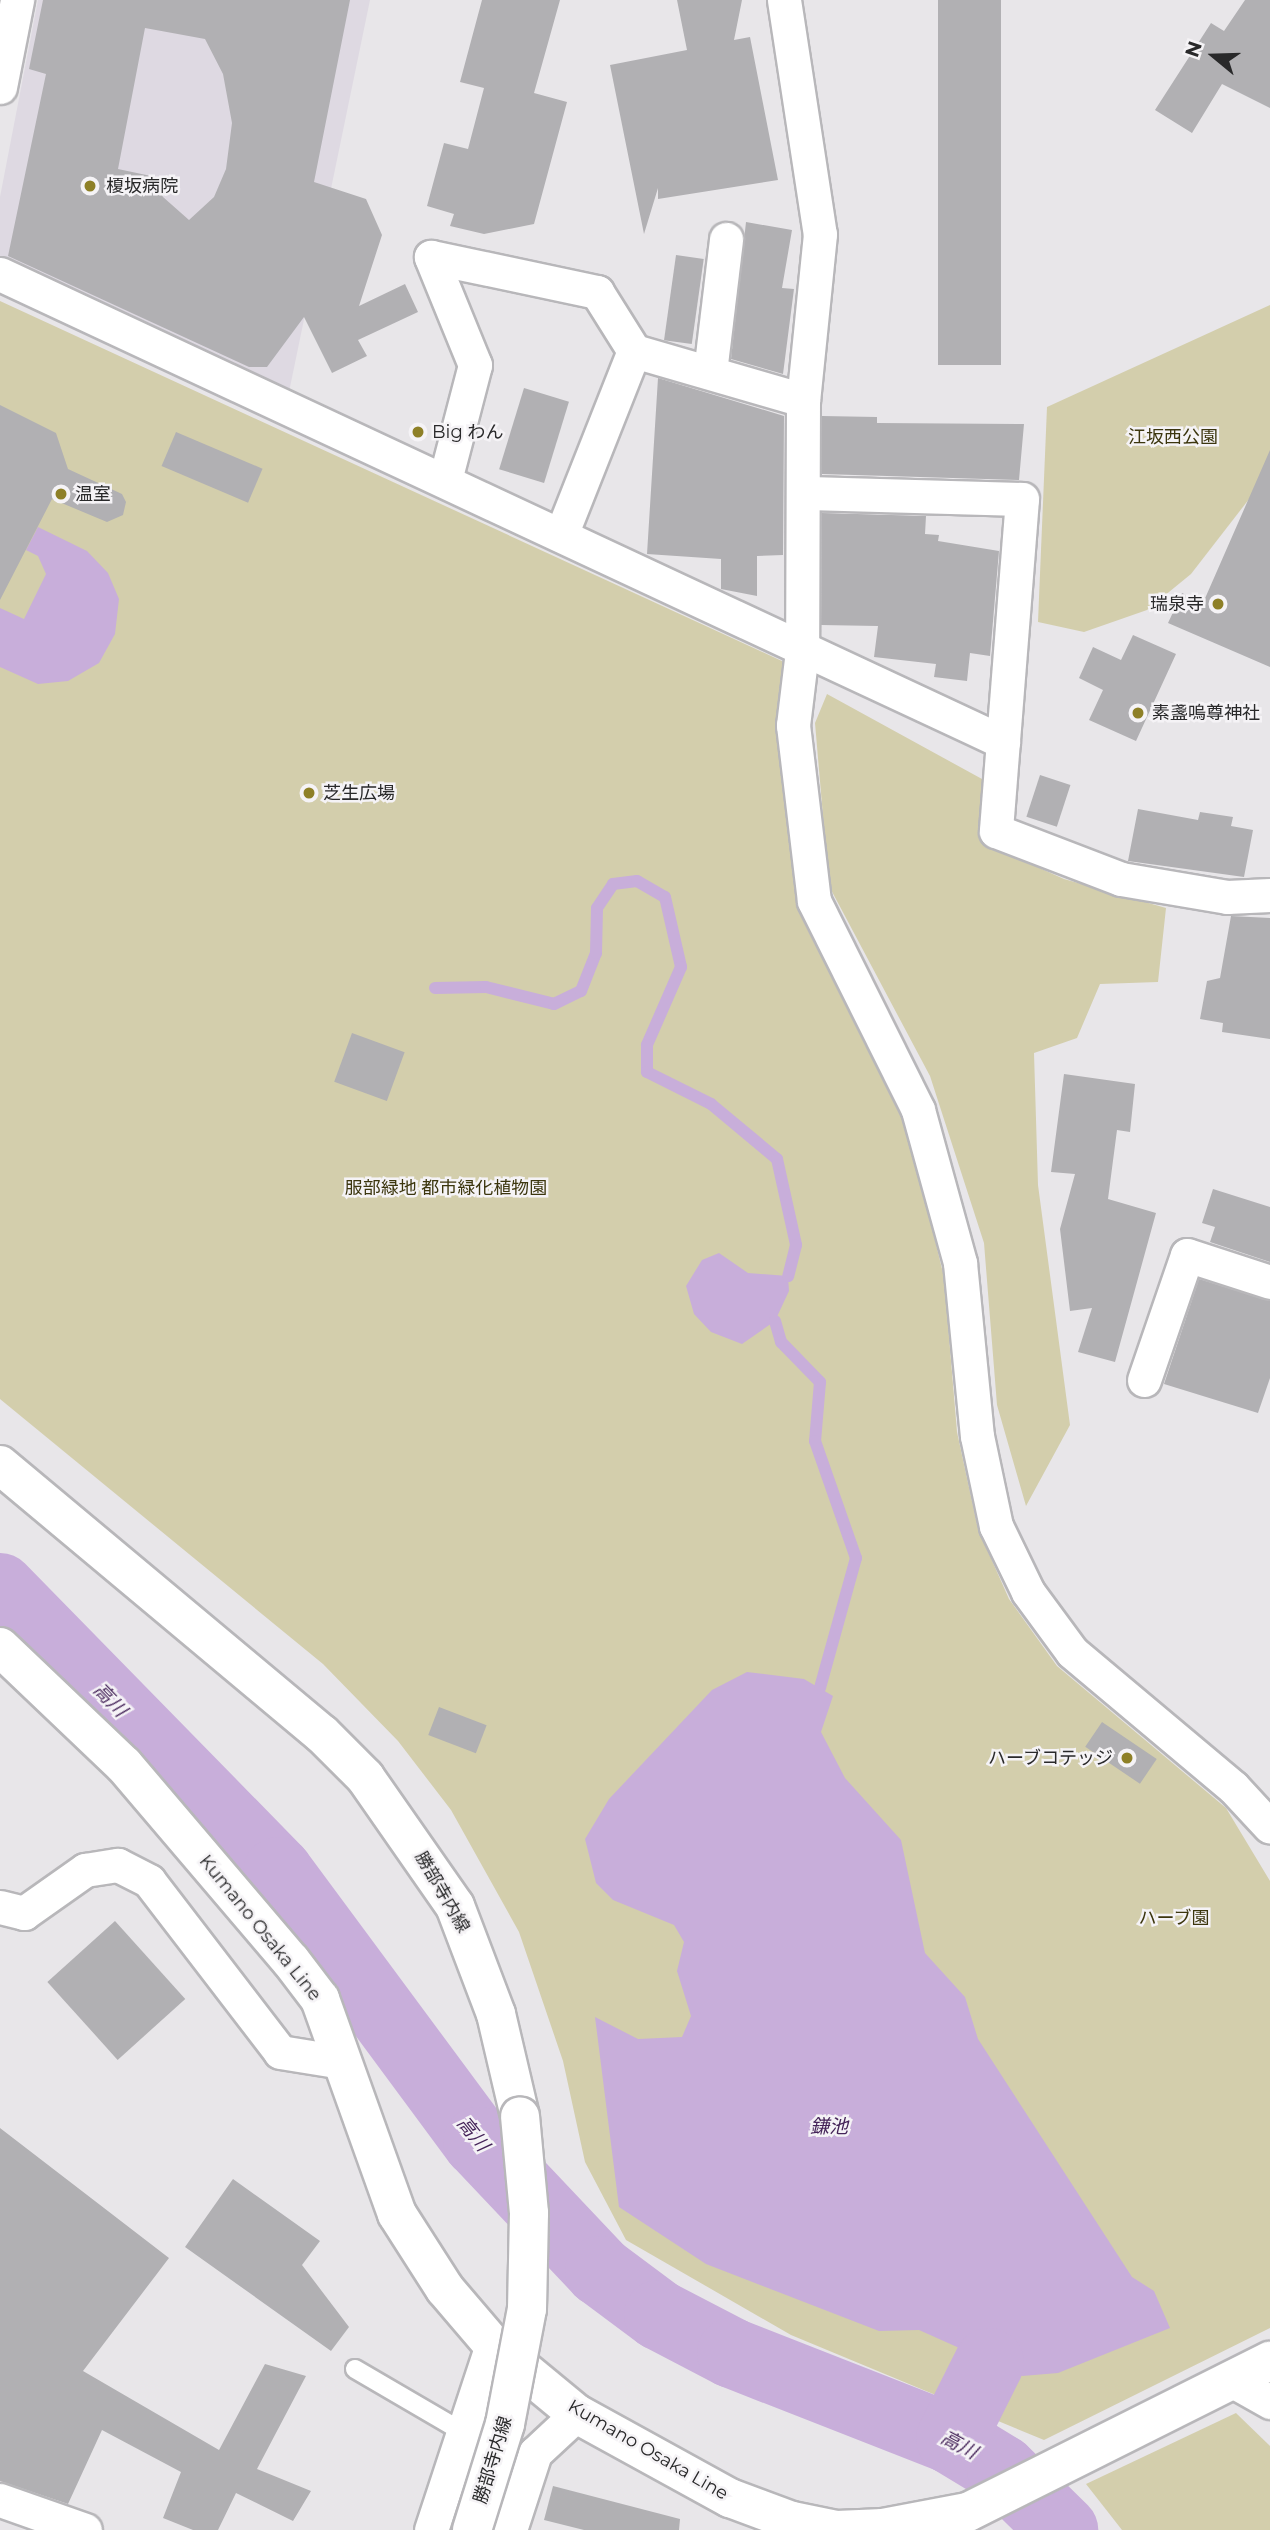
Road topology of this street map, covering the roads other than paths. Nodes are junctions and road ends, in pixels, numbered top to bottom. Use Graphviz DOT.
graph roads {
  1 [pos="17,0"];
  2 [pos="784,0"];
  3 [pos="0,87"];
  4 [pos="726,239"];
  5 [pos="0,274"];
  6 [pos="634,351"];
  7 [pos="710,372"];
  8 [pos="803,400"];
  9 [pos="445,481"];
  10 [pos="807,493"];
  11 [pos="561,535"];
  12 [pos="802,651"];
  13 [pos="1003,742"];
  14 [pos="1270,895"];
  15 [pos="1270,1282"];
  16 [pos="1143,1380"];
  17 [pos="0,1465"];
  18 [pos="0,1647"];
  19 [pos="1270,1827"];
  20 [pos="12,1910"];
  21 [pos="0,1935"];
  22 [pos="342,2062"];
  23 [pos="492,2344"];
  24 [pos="1270,2361"];
  25 [pos="355,2370"];
  26 [pos="1231,2380"];
  27 [pos="1270,2402"];
  28 [pos="577,2414"];
  29 [pos="463,2432"];
  30 [pos="0,2500"];
  31 [pos="981,2515"];
  32 [pos="85,2530"];
  33 [pos="431,2530"];
  34 [pos="472,2530"];
  35 [pos="510,2530"];
  1 -- 3 [label="street"];
  2 -- 8 [label="street"];
  4 -- 7 [label="street"];
  5 -- 9 [label="street"];
  6 -- 7 [label="street"];
  6 -- 9 [label="street"];
  6 -- 11 [label="street"];
  7 -- 8 [label="street"];
  8 -- 10 [label="street"];
  9 -- 11 [label="street"];
  10 -- 12 [label="street"];
  10 -- 13 [label="street"];
  11 -- 12 [label="street"];
  12 -- 13 [label="street"];
  12 -- 19 [label="street"];
  13 -- 14 [label="street"];
  15 -- 16 [label="street"];
  17 -- 34 [label="main road, 勝部寺内線, bridge"];
  18 -- 22 [label="main road, Kumano Osaka Line"];
  20 -- 21 [label="street"];
  20 -- 22 [label="street"];
  22 -- 23 [label="main road, Kumano Osaka Line"];
  23 -- 28 [label="main road, Kumano Osaka Line"];
  23 -- 29 [label="street"];
  24 -- 26 [label="main road, Kumano Osaka Line"];
  25 -- 29 [label="lane"];
  26 -- 27 [label="street"];
  26 -- 31 [label="main road, Kumano Osaka Line"];
  28 -- 31 [label="main road, Kumano Osaka Line"];
  28 -- 35 [label="street"];
  29 -- 33 [label="street"];
  30 -- 32 [label="street"];
}
